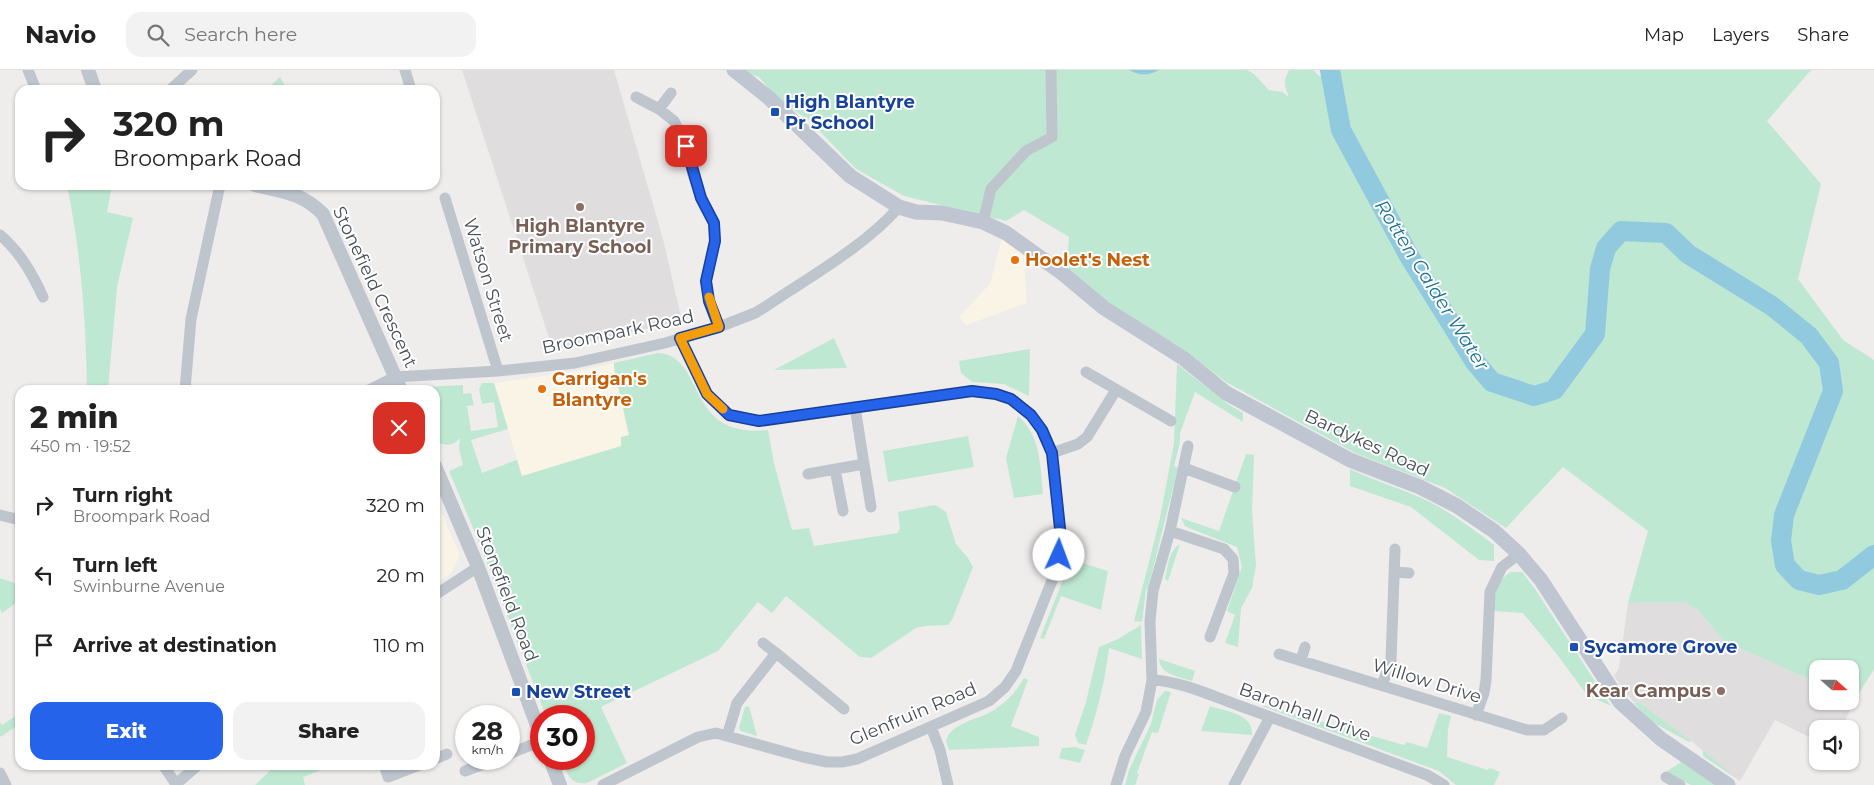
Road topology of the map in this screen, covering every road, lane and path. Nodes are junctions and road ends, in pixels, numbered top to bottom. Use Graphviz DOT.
graph roads {
  1 [pos="28,70"];
  2 [pos="88,70"];
  3 [pos="192,70"];
  4 [pos="405,70"];
  5 [pos="734,70"];
  6 [pos="1051,70"];
  7 [pos="34,85"];
  8 [pos="92,85"];
  9 [pos="176,85"];
  10 [pos="410,85"];
  11 [pos="672,93"];
  12 [pos="636,97"];
  13 [pos="659,109"];
  14 [pos="219,190"];
  15 [pos="274,190"];
  16 [pos="445,198"];
  17 [pos="899,207"];
  18 [pos="983,222"];
  19 [pos="0,235"];
  20 [pos="43,296"];
  21 [pos="719,327"];
  22 [pos="680,338"];
  23 [pos="498,371"];
  24 [pos="1086,372"];
  25 [pos="395,377"];
  26 [pos="185,385"];
  27 [pos="379,385"];
  28 [pos="399,385"];
  29 [pos="1116,390"];
  30 [pos="855,408"];
  31 [pos="1171,421"];
  32 [pos="1188,446"];
  33 [pos="1052,453"];
  34 [pos="864,464"];
  35 [pos="1184,468"];
  36 [pos="835,469"];
  37 [pos="808,474"];
  38 [pos="440,478"];
  39 [pos="1235,487"];
  40 [pos="871,506"];
  41 [pos="843,512"];
  42 [pos="0,515"];
  43 [pos="15,519"];
  44 [pos="1170,531"];
  45 [pos="1395,548"];
  46 [pos="1519,554"];
  47 [pos="478,567"];
  48 [pos="1394,572"];
  49 [pos="1409,573"];
  50 [pos="440,592"];
  51 [pos="1210,637"];
  52 [pos="763,643"];
  53 [pos="1305,647"];
  54 [pos="776,653"];
  55 [pos="1279,654"];
  56 [pos="1301,660"];
  57 [pos="1152,680"];
  58 [pos="1382,685"];
  59 [pos="530,706"];
  60 [pos="844,709"];
  61 [pos="1476,714"];
  62 [pos="1270,717"];
  63 [pos="1562,718"];
  64 [pos="931,727"];
  65 [pos="727,736"];
  66 [pos="447,754"];
  67 [pos="440,757"];
  68 [pos="166,770"];
  69 [pos="192,770"];
  70 [pos="386,770"];
  71 [pos="406,770"];
  72 [pos="554,770"];
  73 [pos="0,773"];
  74 [pos="1666,777"];
  75 [pos="176,784"];
  76 [pos="6,785"];
  77 [pos="560,785"];
  78 [pos="604,785"];
  79 [pos="948,785"];
  80 [pos="1116,785"];
  81 [pos="1234,785"];
  82 [pos="1444,785"];
  83 [pos="1680,785"];
  84 [pos="1728,785"];
  1 -- 7 [label="street"];
  2 -- 8 [label="street"];
  3 -- 9 [label="street"];
  4 -- 10 [label="street"];
  5 -- 17 [label="main road"];
  6 -- 18 [label="street"];
  11 -- 13 [label="street"];
  12 -- 13 [label="street"];
  13 -- 21 [label="street"];
  14 -- 26 [label="street"];
  15 -- 25 [label="street, Stonefield Crescent"];
  16 -- 23 [label="street, Watson Street"];
  17 -- 18 [label="main road, Bardykes Road"];
  17 -- 21 [label="street, Broompark Road"];
  18 -- 46 [label="main road, Bardykes Road"];
  19 -- 20 [label="street"];
  21 -- 22 [label="street, Broompark Road"];
  22 -- 23 [label="street, Broompark Road"];
  22 -- 30 [label="street, Glenfruin Road"];
  23 -- 25 [label="street, Broompark Road"];
  24 -- 29 [label="street"];
  25 -- 27 [label="street, Broompark Road"];
  25 -- 28 [label="street, Stonefield Crescent"];
  29 -- 31 [label="street"];
  29 -- 33 [label="street"];
  30 -- 33 [label="street, Glenfruin Road"];
  30 -- 34 [label="street"];
  32 -- 35 [label="street"];
  33 -- 64 [label="street, Glenfruin Road"];
  34 -- 36 [label="street"];
  34 -- 40 [label="street"];
  35 -- 39 [label="street"];
  35 -- 44 [label="street"];
  36 -- 37 [label="street"];
  36 -- 41 [label="street"];
  38 -- 47 [label="street, Stonefield Road"];
  42 -- 43 [label="street"];
  44 -- 51 [label="street"];
  44 -- 57 [label="street"];
  45 -- 48 [label="street"];
  46 -- 61 [label="street"];
  46 -- 84 [label="main road, Bardykes Road"];
  47 -- 50 [label="street"];
  47 -- 59 [label="street, Stonefield Road"];
  48 -- 49 [label="street"];
  48 -- 58 [label="street"];
  52 -- 54 [label="street"];
  53 -- 56 [label="street"];
  54 -- 60 [label="street"];
  54 -- 65 [label="street"];
  55 -- 56 [label="street, Willow Drive"];
  56 -- 58 [label="street, Willow Drive"];
  57 -- 62 [label="street, Baronhall Drive"];
  57 -- 80 [label="street"];
  58 -- 61 [label="street, Willow Drive"];
  61 -- 63 [label="street, Willow Drive"];
  62 -- 81 [label="street"];
  62 -- 82 [label="street, Baronhall Drive"];
  64 -- 65 [label="street, Glenfruin Road"];
  64 -- 79 [label="street"];
  65 -- 78 [label="street, Glenfruin Road"];
  66 -- 67 [label="street"];
  68 -- 75 [label="street"];
  69 -- 75 [label="street"];
  70 -- 71 [label="street"];
  72 -- 77 [label="street"];
  73 -- 76 [label="street"];
  74 -- 83 [label="street"];
}
